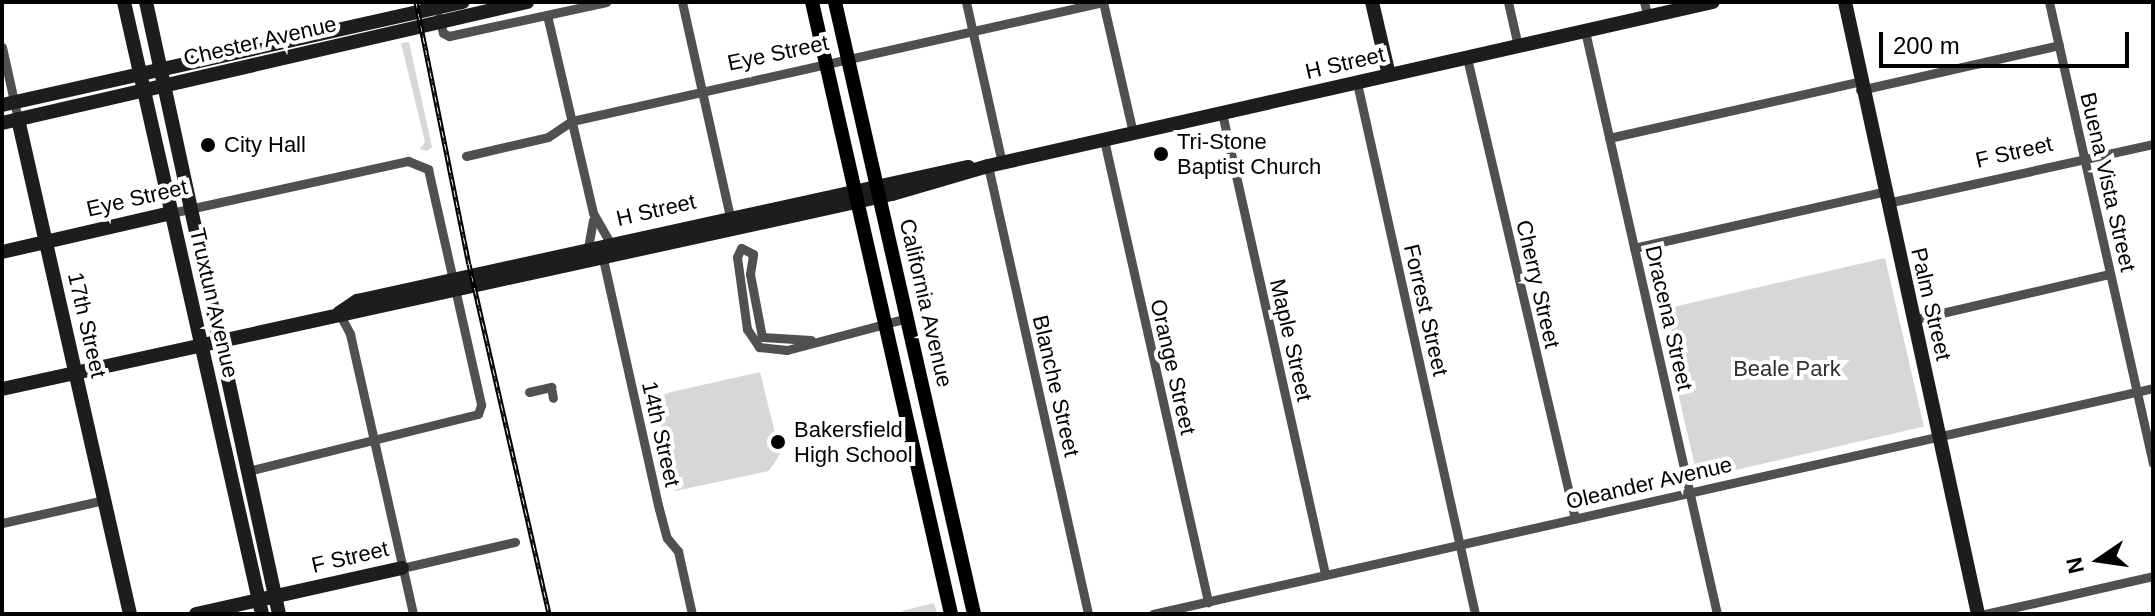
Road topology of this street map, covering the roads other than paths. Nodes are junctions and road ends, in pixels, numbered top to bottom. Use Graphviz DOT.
graph roads {
  1 [pos="124,2"];
  2 [pos="146,2"];
  3 [pos="436,2"];
  4 [pos="463,2"];
  5 [pos="527,2"];
  6 [pos="606,2"];
  7 [pos="682,2"];
  8 [pos="812,2"];
  9 [pos="835,2"];
  10 [pos="966,2"];
  11 [pos="1103,2"];
  12 [pos="1372,2"];
  13 [pos="1508,2"];
  14 [pos="1713,2"];
  15 [pos="1845,2"];
  16 [pos="2049,2"];
  17 [pos="1646,9"];
  18 [pos="547,15"];
  19 [pos="973,31"];
  20 [pos="1585,31"];
  21 [pos="2059,45"];
  22 [pos="1518,46"];
  23 [pos="2,47"];
  24 [pos="1467,58"];
  25 [pos="849,61"];
  26 [pos="826,65"];
  27 [pos="162,69"];
  28 [pos="141,74"];
  29 [pos="1389,75"];
  30 [pos="1357,83"];
  31 [pos="166,86"];
  32 [pos="1859,86"];
  33 [pos="144,91"];
  34 [pos="702,93"];
  35 [pos="8,103"];
  36 [pos="1222,113"];
  37 [pos="18,119"];
  38 [pos="572,121"];
  39 [pos="2,123"];
  40 [pos="1133,133"];
  41 [pos="1609,138"];
  42 [pos="1104,140"];
  43 [pos="2153,144"];
  44 [pos="466,156"];
  45 [pos="2084,159"];
  46 [pos="995,165"];
  47 [pos="878,190"];
  48 [pos="855,195"];
  49 [pos="1884,198"];
  50 [pos="192,208"];
  51 [pos="171,213"];
  52 [pos="593,213"];
  53 [pos="732,223"];
  54 [pos="661,232"];
  55 [pos="46,241"];
  56 [pos="610,243"];
  57 [pos="588,248"];
  58 [pos="1634,248"];
  59 [pos="2,252"];
  60 [pos="603,259"];
  61 [pos="2110,274"];
  62 [pos="339,313"];
  63 [pos="359,313"];
  64 [pos="907,318"];
  65 [pos="1912,320"];
  66 [pos="884,323"];
  67 [pos="218,340"];
  68 [pos="811,340"];
  69 [pos="352,341"];
  70 [pos="199,343"];
  71 [pos="75,373"];
  72 [pos="2153,388"];
  73 [pos="2,389"];
  74 [pos="529,392"];
  75 [pos="2137,392"];
  76 [pos="553,398"];
  77 [pos="1938,437"];
  78 [pos="373,441"];
  79 [pos="2153,463"];
  80 [pos="247,471"];
  81 [pos="1689,493"];
  82 [pos="104,500"];
  83 [pos="1575,519"];
  84 [pos="2,523"];
  85 [pos="515,542"];
  86 [pos="1460,545"];
  87 [pos="402,568"];
  88 [pos="1325,575"];
  89 [pos="2153,576"];
  90 [pos="275,597"];
  91 [pos="1208,602"];
  92 [pos="260,607"];
  93 [pos="130,614"];
  94 [pos="196,614"];
  95 [pos="279,614"];
  96 [pos="413,614"];
  97 [pos="692,614"];
  98 [pos="951,614"];
  99 [pos="974,614"];
  100 [pos="1088,614"];
  101 [pos="1153,614"];
  102 [pos="1475,614"];
  103 [pos="1717,614"];
  104 [pos="1978,614"];
  105 [pos="1985,614"];
  1 -- 28 [label="street, Truxtun Avenue"];
  2 -- 27 [label="street, Truxtun Avenue"];
  3 -- 18 [label="street"];
  4 -- 27 [label="street, Chester Avenue"];
  5 -- 31 [label="street, Chester Avenue"];
  6 -- 18 [label="street"];
  7 -- 34 [label="street"];
  8 -- 26 [label="main road, California Avenue"];
  9 -- 25 [label="main road, California Avenue"];
  10 -- 19 [label="street, Blanche Street"];
  11 -- 19 [label="street, Eye Street"];
  11 -- 40 [label="street"];
  12 -- 29 [label="street"];
  13 -- 22 [label="street"];
  14 -- 17 [label="street, H Street"];
  15 -- 32 [label="street, Palm Street"];
  16 -- 21 [label="street, Buena Vista Street"];
  17 -- 20 [label="street, H Street"];
  18 -- 38 [label="street"];
  19 -- 25 [label="street, Eye Street"];
  19 -- 46 [label="street, Blanche Street"];
  20 -- 22 [label="street, H Street"];
  20 -- 41 [label="street, Dracena Street"];
  21 -- 32 [label="street"];
  21 -- 45 [label="street, Buena Vista Street"];
  22 -- 24 [label="street, H Street"];
  23 -- 35 [label="street, 17th Street"];
  24 -- 29 [label="street, H Street"];
  24 -- 83 [label="street, Cherry Street"];
  25 -- 26 [label="street, Eye Street"];
  25 -- 47 [label="main road, California Avenue"];
  26 -- 34 [label="street, Eye Street"];
  26 -- 48 [label="main road, California Avenue"];
  27 -- 28 [label="street, Chester Avenue"];
  27 -- 31 [label="street, Truxtun Avenue"];
  28 -- 33 [label="street, Truxtun Avenue"];
  28 -- 35 [label="street, Chester Avenue"];
  29 -- 30 [label="street, H Street"];
  30 -- 36 [label="street, H Street"];
  30 -- 86 [label="street, Forrest Street"];
  31 -- 33 [label="street, Chester Avenue"];
  31 -- 50 [label="street, Truxtun Avenue"];
  32 -- 41 [label="street"];
  32 -- 49 [label="street, Palm Street"];
  33 -- 37 [label="street, Chester Avenue"];
  33 -- 51 [label="street, Truxtun Avenue"];
  34 -- 38 [label="street, Eye Street"];
  34 -- 53 [label="street"];
  35 -- 37 [label="street, 17th Street"];
  36 -- 40 [label="street, H Street"];
  36 -- 88 [label="street, Maple Street"];
  37 -- 39 [label="street, Chester Avenue"];
  37 -- 55 [label="street, 17th Street"];
  38 -- 44 [label="street, Eye Street"];
  38 -- 52 [label="street"];
  40 -- 42 [label="street, H Street"];
  41 -- 58 [label="street, Dracena Street"];
  42 -- 46 [label="street, H Street"];
  42 -- 91 [label="street, Orange Street"];
  43 -- 45 [label="street, F Street"];
  45 -- 49 [label="street, F Street"];
  45 -- 61 [label="street, Buena Vista Street"];
  46 -- 47 [label="street, H Street"];
  46 -- 100 [label="street, Blanche Street"];
  47 -- 48 [label="street, H Street"];
  47 -- 64 [label="main road, California Avenue"];
  48 -- 53 [label="street, H Street"];
  48 -- 66 [label="main road, California Avenue"];
  49 -- 58 [label="street, F Street"];
  49 -- 65 [label="street, Palm Street"];
  50 -- 51 [label="street, Eye Street"];
  50 -- 67 [label="street, Truxtun Avenue"];
  50 -- 78 [label="street, Eye Street"];
  51 -- 55 [label="street, Eye Street"];
  51 -- 70 [label="street, Truxtun Avenue"];
  52 -- 56 [label="street"];
  52 -- 57 [label="street"];
  53 -- 54 [label="street, H Street"];
  53 -- 60 [label="street, H Street"];
  54 -- 56 [label="street, H Street"];
  54 -- 60 [label="street"];
  55 -- 59 [label="street, Eye Street"];
  55 -- 71 [label="street, 17th Street"];
  56 -- 57 [label="street, H Street"];
  57 -- 62 [label="street, H Street"];
  58 -- 81 [label="street, Dracena Street"];
  60 -- 63 [label="street, H Street"];
  60 -- 97 [label="street, 14th Street"];
  61 -- 65 [label="street"];
  61 -- 75 [label="street, Buena Vista Street"];
  62 -- 63 [label="street, H Street"];
  62 -- 67 [label="street, H Street"];
  62 -- 69 [label="street"];
  63 -- 69 [label="street"];
  64 -- 66 [label="street"];
  64 -- 99 [label="main road, California Avenue"];
  65 -- 77 [label="street, Palm Street"];
  66 -- 68 [label="street"];
  66 -- 98 [label="main road, California Avenue"];
  67 -- 70 [label="street, H Street"];
  67 -- 80 [label="street, Truxtun Avenue"];
  68 -- 68 [label="street"];
  69 -- 78 [label="street"];
  70 -- 71 [label="street, H Street"];
  70 -- 92 [label="street, Truxtun Avenue"];
  71 -- 73 [label="street, H Street"];
  71 -- 82 [label="street, 17th Street"];
  72 -- 75 [label="street, Oleander Avenue"];
  74 -- 76 [label="street"];
  75 -- 77 [label="street, Oleander Avenue"];
  75 -- 79 [label="street, Buena Vista Street"];
  77 -- 81 [label="street, Oleander Avenue"];
  77 -- 104 [label="street, Palm Street"];
  78 -- 80 [label="street"];
  78 -- 87 [label="street"];
  80 -- 90 [label="street, Truxtun Avenue"];
  81 -- 83 [label="street, Oleander Avenue"];
  81 -- 103 [label="street, Dracena Street"];
  82 -- 84 [label="street"];
  82 -- 93 [label="street, 17th Street"];
  83 -- 86 [label="street, Oleander Avenue"];
  85 -- 87 [label="street, F Street"];
  86 -- 88 [label="street, Oleander Avenue"];
  86 -- 102 [label="street, Forrest Street"];
  87 -- 90 [label="street, F Street"];
  87 -- 96 [label="street"];
  88 -- 91 [label="street, Oleander Avenue"];
  89 -- 105 [label="street"];
  90 -- 92 [label="street, F Street"];
  90 -- 95 [label="street, Truxtun Avenue"];
  91 -- 101 [label="street, Oleander Avenue"];
  92 -- 94 [label="street, F Street"];
}
